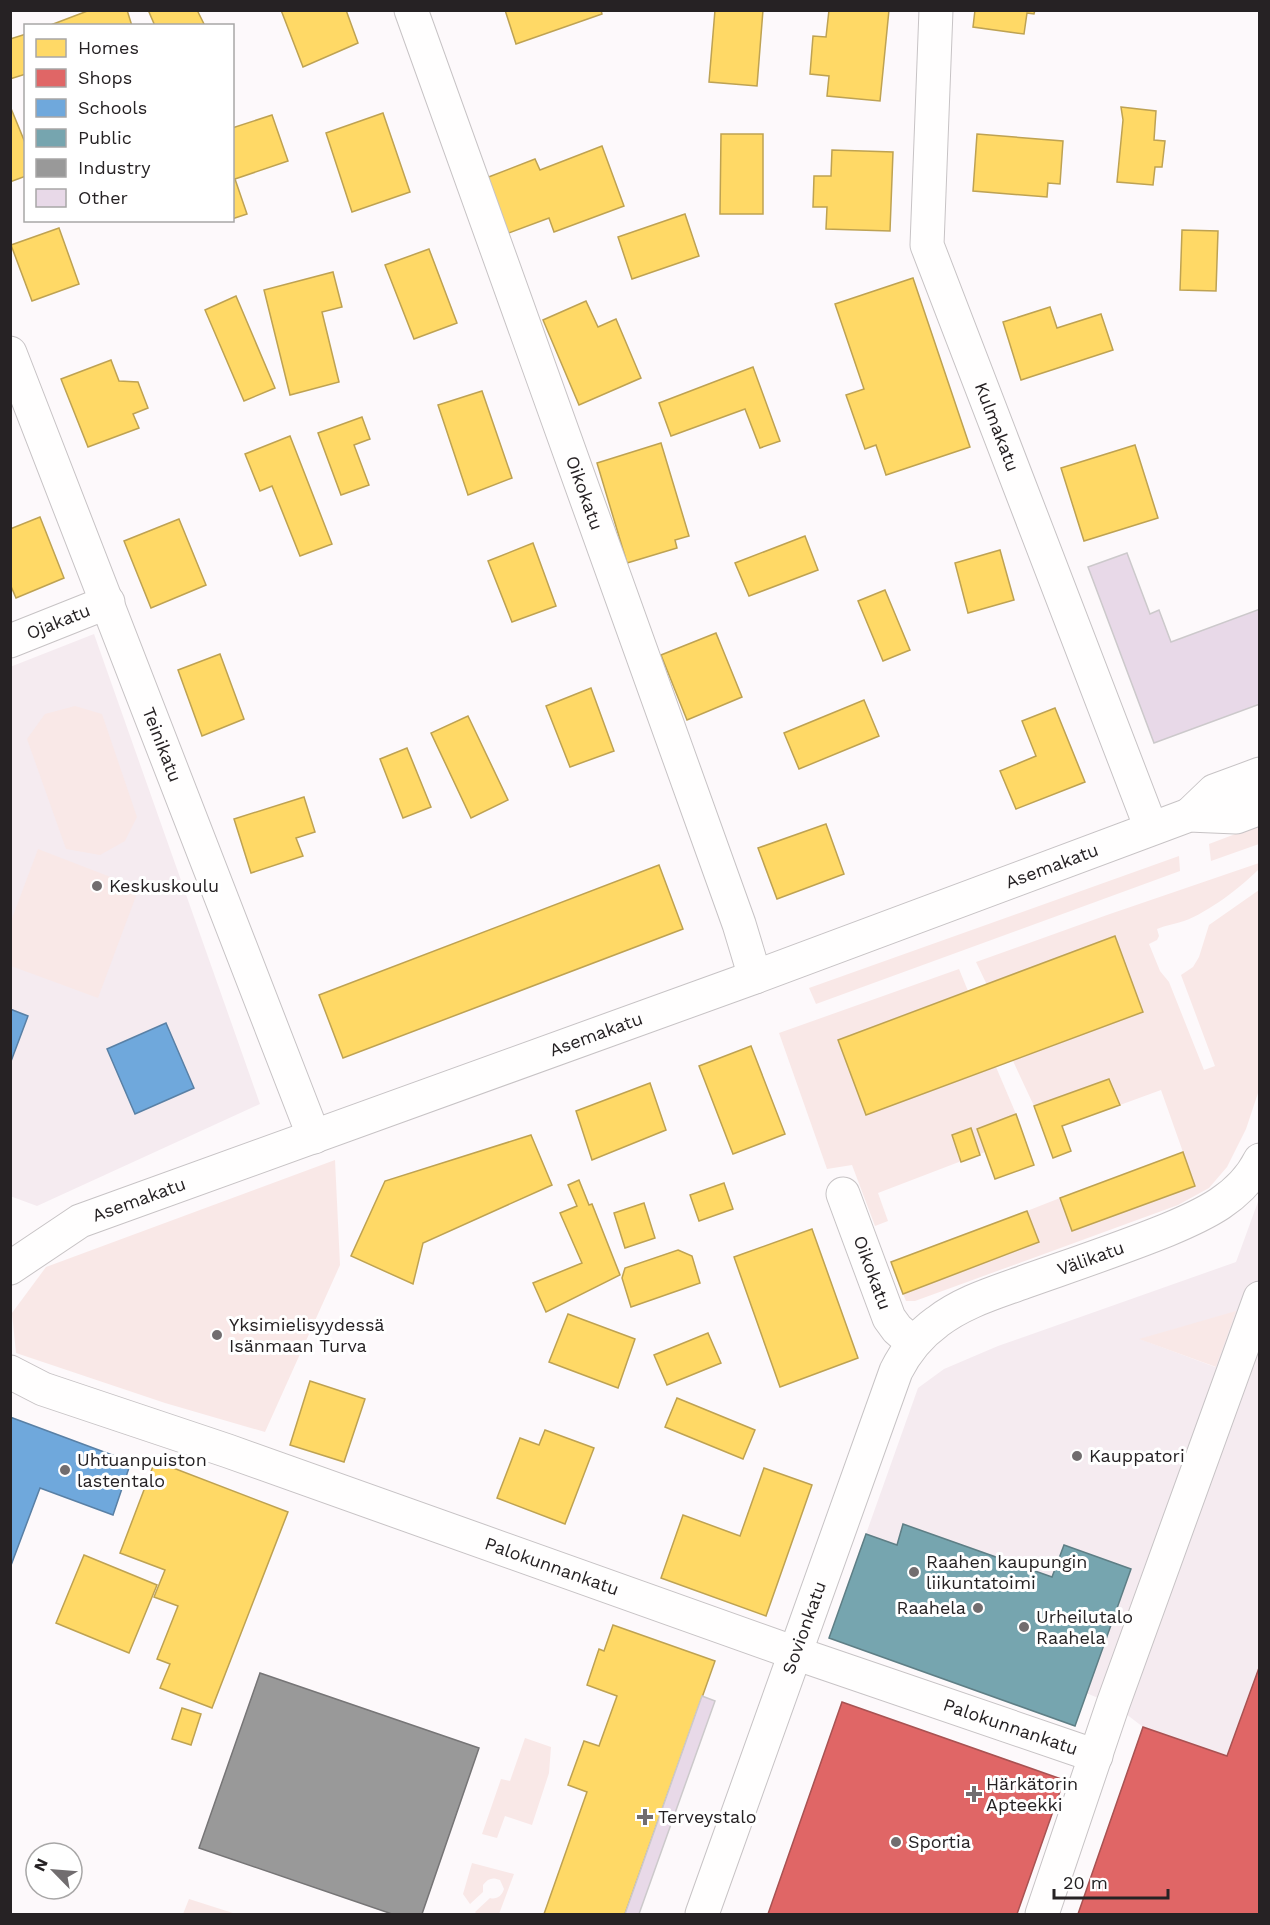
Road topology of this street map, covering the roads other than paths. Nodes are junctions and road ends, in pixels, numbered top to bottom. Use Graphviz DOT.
graph roads {
  1 [pos="411,10"];
  2 [pos="936,10"];
  3 [pos="10,353"];
  4 [pos="108,603"];
  5 [pos="10,641"];
  6 [pos="1260,774"];
  7 [pos="1260,808"];
  8 [pos="1189,815"];
  9 [pos="1151,828"];
  10 [pos="755,977"];
  11 [pos="314,1137"];
  12 [pos="1260,1160"];
  13 [pos="843,1194"];
  14 [pos="10,1268"];
  15 [pos="1260,1298"];
  16 [pos="913,1343"];
  17 [pos="10,1372"];
  18 [pos="795,1653"];
  19 [pos="1096,1756"];
  20 [pos="702,1914"];
  21 [pos="1042,1914"];
  1 -- 10 [label="street, Oikokatu"];
  2 -- 9 [label="street, Kulmakatu"];
  3 -- 4 [label="street, Teinikatu"];
  4 -- 5 [label="street, Ojakatu"];
  4 -- 11 [label="street, Teinikatu"];
  6 -- 8 [label="street, Asemakatu"];
  7 -- 8 [label="street, Asemakatu"];
  8 -- 9 [label="street, Asemakatu"];
  9 -- 10 [label="street, Asemakatu"];
  10 -- 11 [label="street, Asemakatu"];
  11 -- 14 [label="street, Asemakatu"];
  12 -- 16 [label="street, Välikatu"];
  13 -- 16 [label="street, Oikokatu"];
  15 -- 19 [label="street"];
  16 -- 18 [label="street, Sovionkatu"];
  17 -- 18 [label="street, Palokunnankatu"];
  18 -- 19 [label="street, Palokunnankatu"];
  18 -- 20 [label="street, Sovionkatu"];
  19 -- 21 [label="street"];
}
